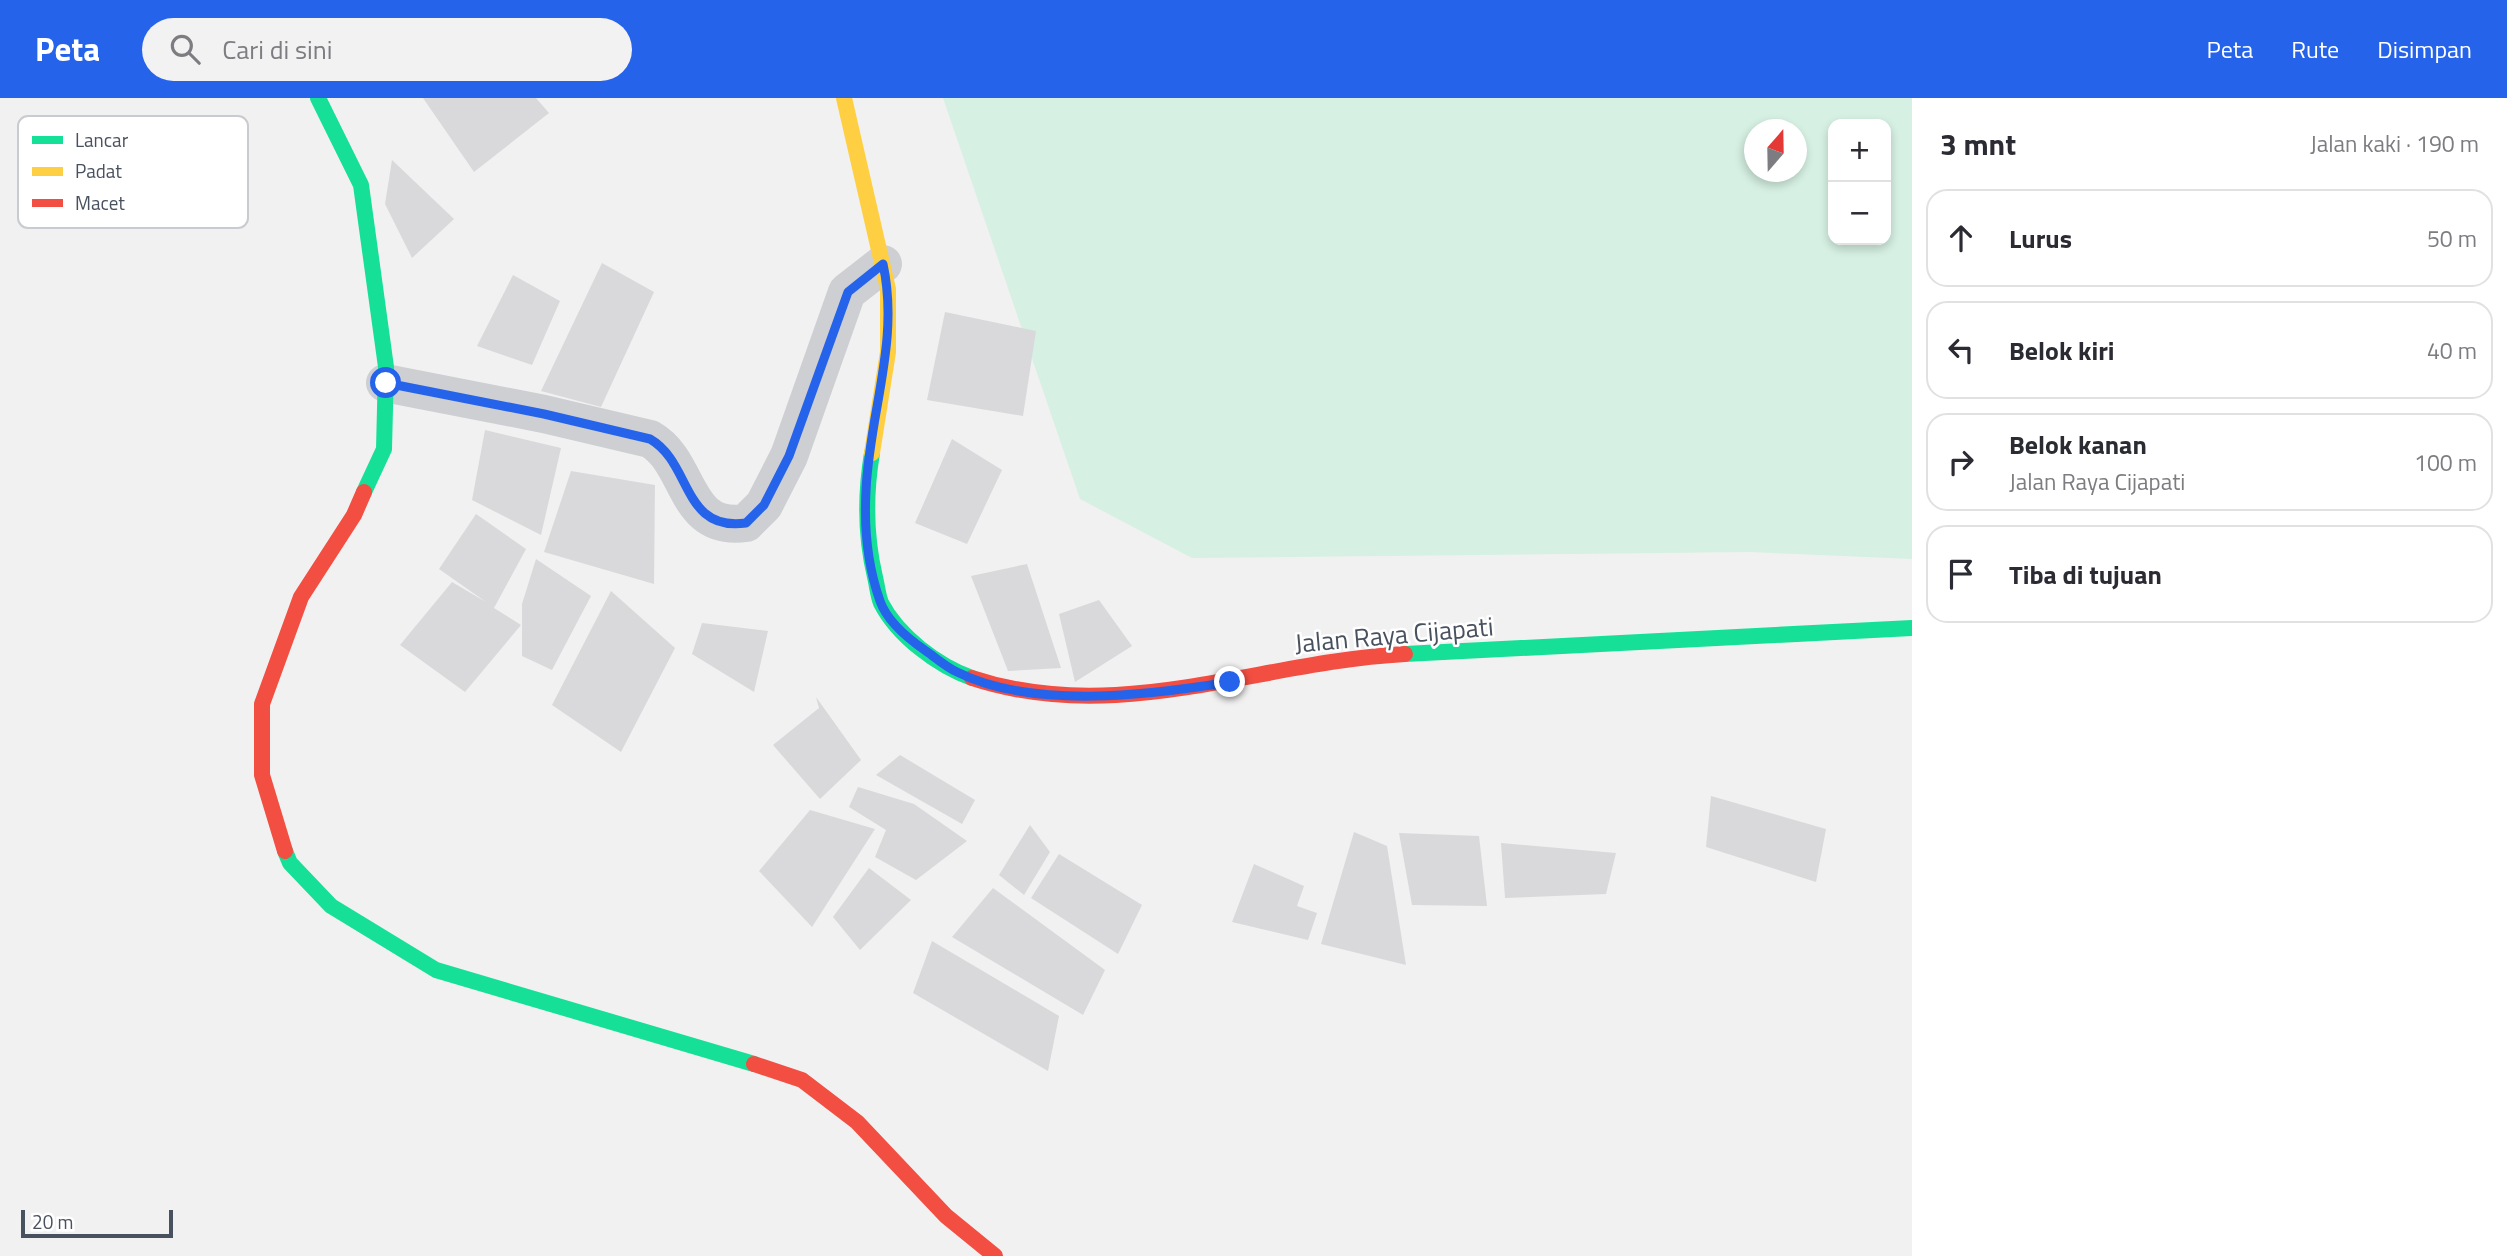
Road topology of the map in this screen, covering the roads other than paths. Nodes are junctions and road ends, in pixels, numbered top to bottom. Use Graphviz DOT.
graph roads {
  1 [pos="318,98"];
  2 [pos="844,98"];
  3 [pos="883,264"];
  4 [pos="386,383"];
  5 [pos="1912,628"];
  6 [pos="995,1256"];
  1 -- 4 [label="street"];
  2 -- 3 [label="street, Jalan Raya Cijapati"];
  3 -- 4 [label="street"];
  3 -- 5 [label="street, Jalan Raya Cijapati"];
  4 -- 6 [label="street"];
}
